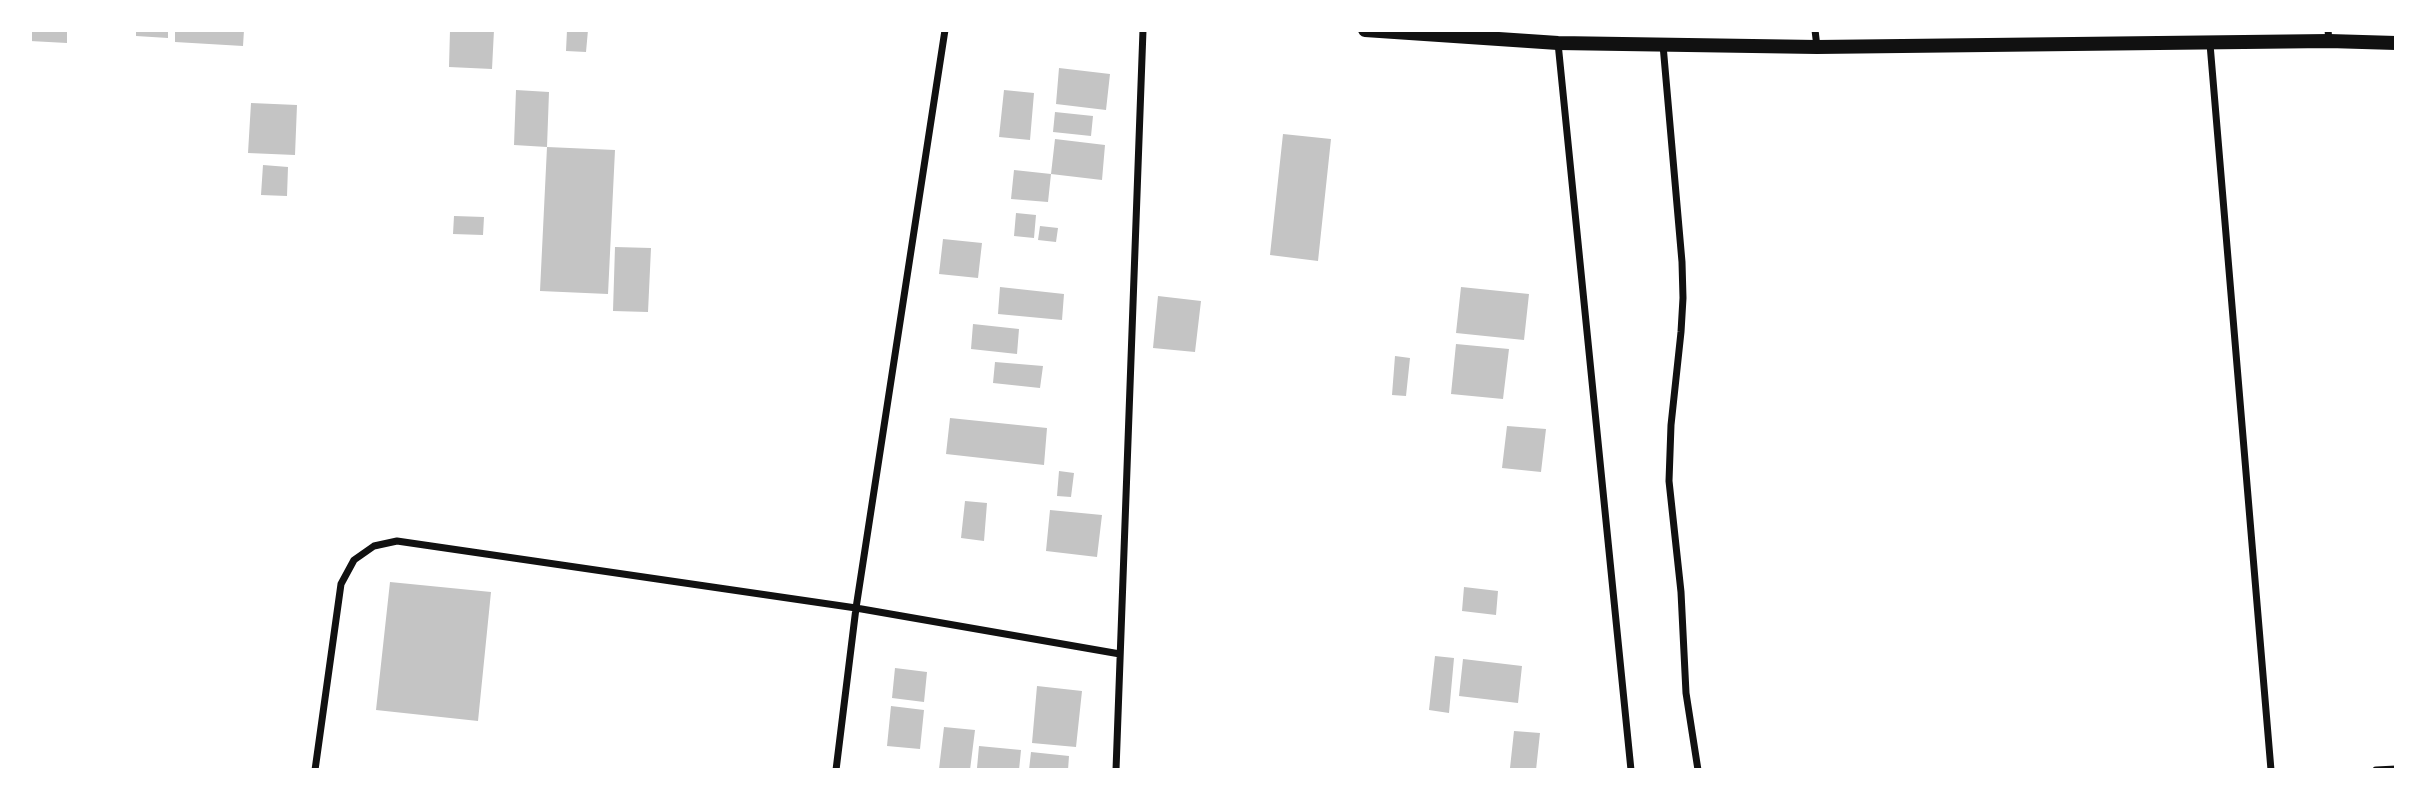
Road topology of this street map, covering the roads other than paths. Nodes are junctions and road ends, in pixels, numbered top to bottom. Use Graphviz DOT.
graph roads {
  1 [pos="945,30"];
  2 [pos="1143,30"];
  3 [pos="1365,30"];
  4 [pos="1815,30"];
  5 [pos="2328,35"];
  6 [pos="1558,43"];
  7 [pos="2396,43"];
  8 [pos="2210,44"];
  9 [pos="1663,45"];
  10 [pos="1817,47"];
  11 [pos="856,608"];
  12 [pos="1120,654"];
  13 [pos="2396,769"];
  14 [pos="315,770"];
  15 [pos="835,770"];
  16 [pos="1116,770"];
  17 [pos="1630,770"];
  18 [pos="1699,770"];
  19 [pos="2271,770"];
  20 [pos="2376,770"];
  1 -- 11 [label="street"];
  2 -- 12 [label="street"];
  3 -- 6 [label="main road"];
  4 -- 10 [label="street"];
  5 -- 7 [label="main road"];
  5 -- 8 [label="main road"];
  6 -- 9 [label="main road"];
  6 -- 17 [label="street"];
  8 -- 10 [label="main road"];
  8 -- 19 [label="street"];
  9 -- 10 [label="main road"];
  9 -- 18 [label="street"];
  11 -- 12 [label="street"];
  11 -- 14 [label="street"];
  11 -- 15 [label="street"];
  12 -- 16 [label="street"];
  13 -- 20 [label="street"];
}
